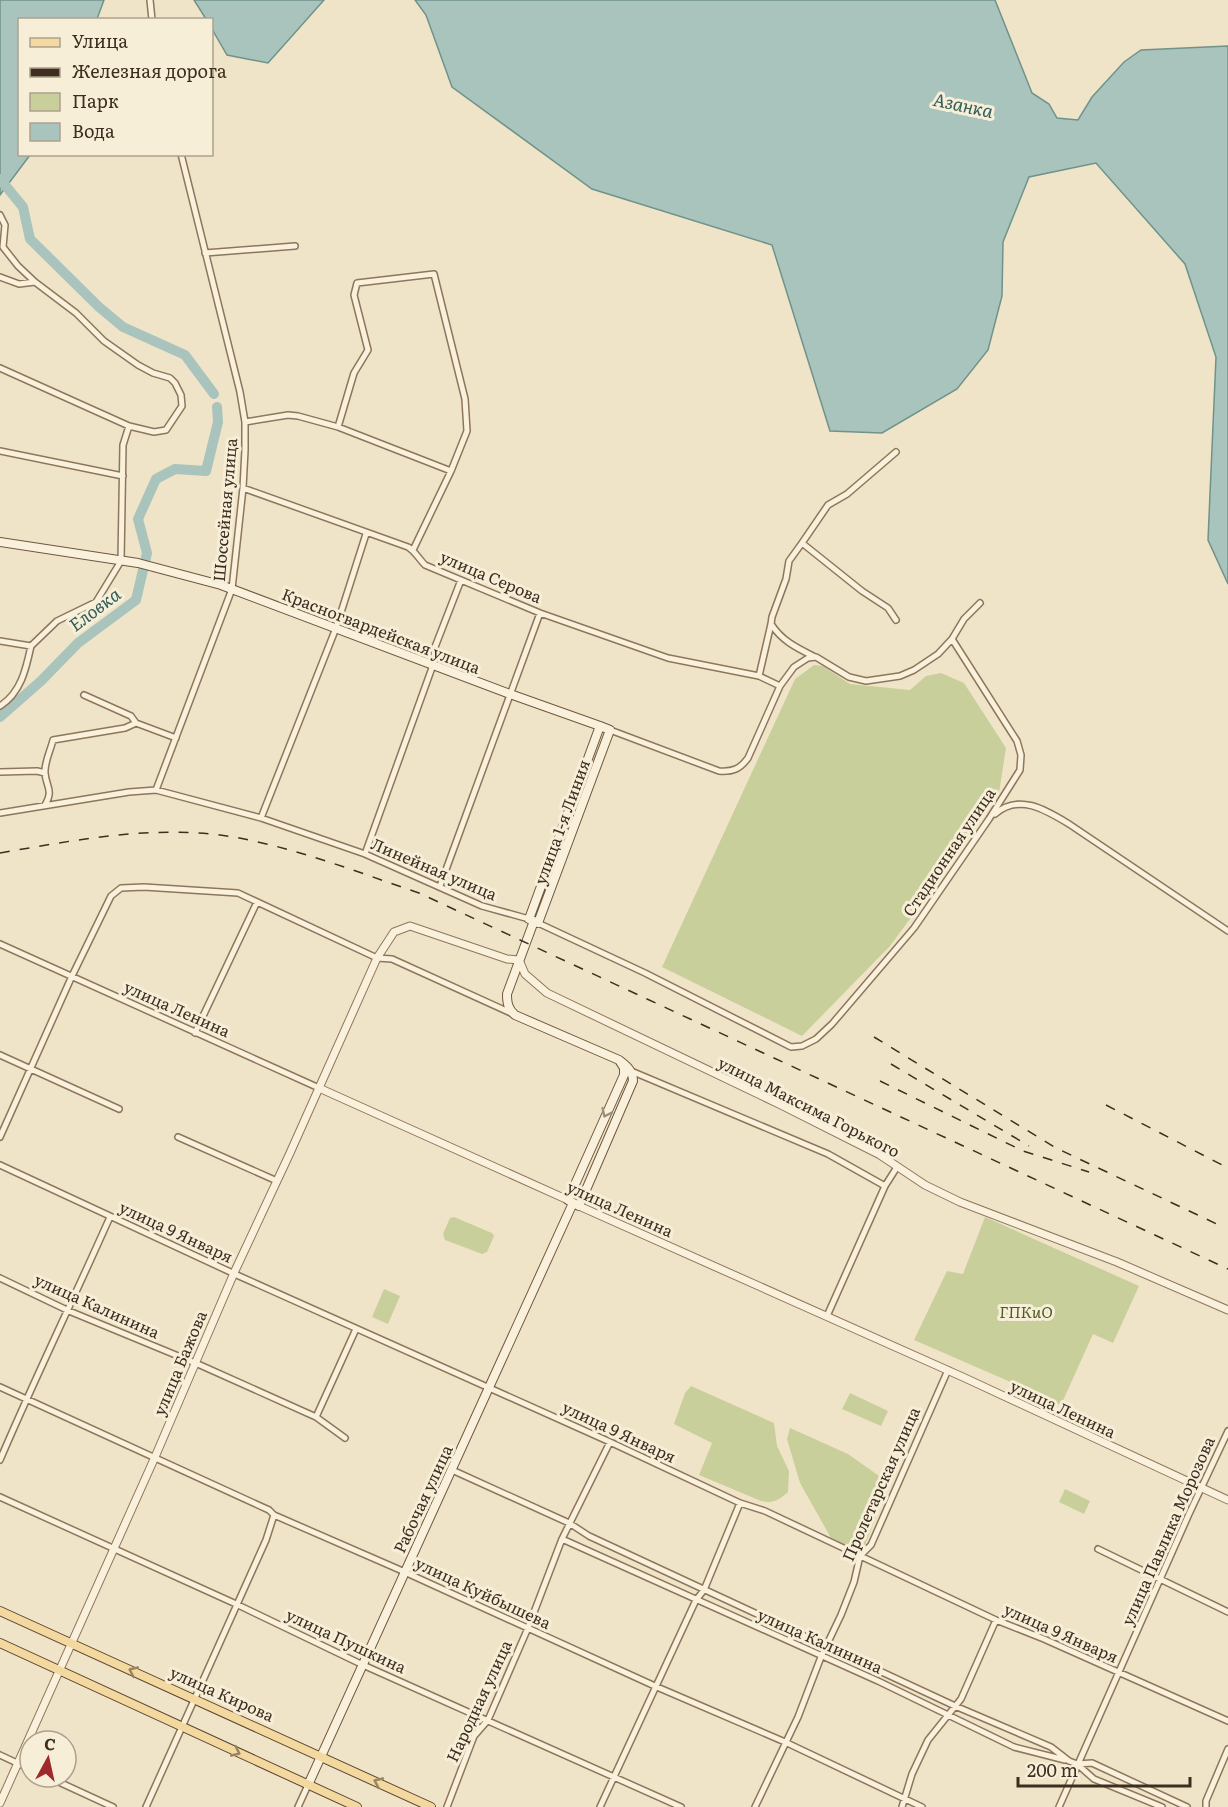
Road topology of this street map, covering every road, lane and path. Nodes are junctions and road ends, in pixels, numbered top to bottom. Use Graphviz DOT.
graph roads {
  1 [pos="150,0"];
  2 [pos="152,18"];
  3 [pos="181,156"];
  4 [pos="0,215"];
  5 [pos="295,246"];
  6 [pos="1,250"];
  7 [pos="205,253"];
  8 [pos="0,277"];
  9 [pos="35,282"];
  10 [pos="0,368"];
  11 [pos="245,422"];
  12 [pos="129,426"];
  13 [pos="338,427"];
  14 [pos="0,451"];
  15 [pos="896,452"];
  16 [pos="451,471"];
  17 [pos="123,476"];
  18 [pos="243,488"];
  19 [pos="366,534"];
  20 [pos="0,542"];
  21 [pos="802,543"];
  22 [pos="413,550"];
  23 [pos="121,561"];
  24 [pos="461,580"];
  25 [pos="232,589"];
  26 [pos="980,603"];
  27 [pos="540,613"];
  28 [pos="896,620"];
  29 [pos="771,624"];
  30 [pos="336,628"];
  31 [pos="952,639"];
  32 [pos="0,641"];
  33 [pos="31,646"];
  34 [pos="816,657"];
  35 [pos="433,665"];
  36 [pos="759,676"];
  37 [pos="780,686"];
  38 [pos="510,694"];
  39 [pos="84,695"];
  40 [pos="0,706"];
  41 [pos="136,723"];
  42 [pos="600,726"];
  43 [pos="610,730"];
  44 [pos="176,738"];
  45 [pos="0,772"];
  46 [pos="45,773"];
  47 [pos="156,790"];
  48 [pos="45,805"];
  49 [pos="0,813"];
  50 [pos="261,818"];
  51 [pos="990,819"];
  52 [pos="365,854"];
  53 [pos="440,886"];
  54 [pos="257,902"];
  55 [pos="534,921"];
  56 [pos="1228,931"];
  57 [pos="0,944"];
  58 [pos="377,958"];
  59 [pos="519,960"];
  60 [pos="72,976"];
  61 [pos="515,1015"];
  62 [pos="195,1033"];
  63 [pos="791,1047"];
  64 [pos="0,1055"];
  65 [pos="619,1060"];
  66 [pos="30,1069"];
  67 [pos="631,1071"];
  68 [pos="319,1088"];
  69 [pos="119,1109"];
  70 [pos="0,1137"];
  71 [pos="178,1137"];
  72 [pos="0,1165"];
  73 [pos="897,1167"];
  74 [pos="277,1181"];
  75 [pos="885,1186"];
  76 [pos="573,1203"];
  77 [pos="110,1217"];
  78 [pos="234,1273"];
  79 [pos="0,1278"];
  80 [pos="1228,1310"];
  81 [pos="69,1311"];
  82 [pos="827,1316"];
  83 [pos="356,1329"];
  84 [pos="194,1363"];
  85 [pos="948,1370"];
  86 [pos="0,1387"];
  87 [pos="488,1389"];
  88 [pos="27,1399"];
  89 [pos="316,1417"];
  90 [pos="1228,1431"];
  91 [pos="345,1438"];
  92 [pos="610,1442"];
  93 [pos="155,1457"];
  94 [pos="0,1460"];
  95 [pos="452,1470"];
  96 [pos="1201,1488"];
  97 [pos="0,1497"];
  98 [pos="1228,1500"];
  99 [pos="740,1503"];
  100 [pos="274,1515"];
  101 [pos="569,1523"];
  102 [pos="562,1539"];
  103 [pos="1098,1549"];
  104 [pos="114,1550"];
  105 [pos="860,1556"];
  106 [pos="405,1572"];
  107 [pos="1161,1580"];
  108 [pos="704,1590"];
  109 [pos="696,1600"];
  110 [pos="237,1604"];
  111 [pos="0,1611"];
  112 [pos="1228,1612"];
  113 [pos="996,1620"];
  114 [pos="528,1628"];
  115 [pos="0,1643"];
  116 [pos="72,1643"];
  117 [pos="828,1646"];
  118 [pos="821,1657"];
  119 [pos="363,1665"];
  120 [pos="60,1670"];
  121 [pos="1118,1673"];
  122 [pos="657,1687"];
  123 [pos="195,1699"];
  124 [pos="955,1706"];
  125 [pos="949,1716"];
  126 [pos="488,1720"];
  127 [pos="1228,1721"];
  128 [pos="183,1727"];
  129 [pos="785,1742"];
  130 [pos="1228,1749"];
  131 [pos="0,1755"];
  132 [pos="321,1756"];
  133 [pos="1069,1761"];
  134 [pos="17,1763"];
  135 [pos="1077,1764"];
  136 [pos="614,1777"];
  137 [pos="308,1785"];
  138 [pos="74,1789"];
  139 [pos="904,1799"];
  140 [pos="0,1803"];
  141 [pos="113,1807"];
  142 [pos="146,1807"];
  143 [pos="298,1807"];
  144 [pos="357,1807"];
  145 [pos="431,1807"];
  146 [pos="447,1807"];
  147 [pos="600,1807"];
  148 [pos="681,1807"];
  149 [pos="755,1807"];
  150 [pos="902,1807"];
  151 [pos="922,1807"];
  152 [pos="1059,1807"];
  153 [pos="1162,1807"];
  154 [pos="1187,1807"];
  155 [pos="1206,1807"];
  1 -- 2 [label="street"];
  3 -- 7 [label="street, Шоссейная улица"];
  4 -- 6 [label="street"];
  5 -- 7 [label="street"];
  6 -- 9 [label="street"];
  7 -- 11 [label="street, Шоссейная улица"];
  8 -- 9 [label="street"];
  9 -- 12 [label="street"];
  10 -- 12 [label="street"];
  11 -- 13 [label="street"];
  11 -- 18 [label="street, Шоссейная улица"];
  12 -- 17 [label="street"];
  13 -- 16 [label="street"];
  13 -- 16 [label="street"];
  14 -- 17 [label="street"];
  15 -- 21 [label="street"];
  16 -- 22 [label="street"];
  17 -- 23 [label="street"];
  18 -- 19 [label="street, улица Серова"];
  18 -- 25 [label="street, Шоссейная улица"];
  19 -- 22 [label="street, улица Серова"];
  19 -- 30 [label="street"];
  20 -- 23 [label="main road, Красногвардейская улица"];
  21 -- 28 [label="street"];
  21 -- 29 [label="street"];
  22 -- 24 [label="street, улица Серова"];
  23 -- 25 [label="main road, Красногвардейская улица"];
  23 -- 33 [label="street"];
  24 -- 27 [label="street, улица Серова"];
  24 -- 35 [label="street"];
  25 -- 30 [label="main road, Красногвардейская улица"];
  25 -- 44 [label="street, Шоссейная улица"];
  26 -- 31 [label="street"];
  27 -- 36 [label="street, улица Серова"];
  27 -- 38 [label="street"];
  29 -- 34 [label="street"];
  29 -- 36 [label="street"];
  30 -- 35 [label="main road, Красногвардейская улица"];
  30 -- 50 [label="street"];
  31 -- 34 [label="street"];
  31 -- 51 [label="street, Стадионная улица"];
  32 -- 33 [label="street"];
  33 -- 40 [label="street"];
  34 -- 37 [label="street"];
  35 -- 38 [label="main road, Красногвардейская улица"];
  35 -- 52 [label="street"];
  36 -- 37 [label="street, улица Серова"];
  37 -- 43 [label="street, Красногвардейская улица"];
  38 -- 42 [label="main road, Красногвардейская улица"];
  38 -- 53 [label="street"];
  39 -- 41 [label="street"];
  41 -- 44 [label="street"];
  41 -- 46 [label="street"];
  42 -- 43 [label="main road, Красногвардейская улица"];
  42 -- 55 [label="main road, улица 1-я Линия"];
  43 -- 55 [label="main road, улица 1-я Линия"];
  44 -- 47 [label="street, Шоссейная улица"];
  45 -- 46 [label="street"];
  46 -- 48 [label="street"];
  47 -- 48 [label="street, Линейная улица"];
  47 -- 50 [label="street, Линейная улица"];
  48 -- 49 [label="street, Линейная улица"];
  50 -- 52 [label="street, Линейная улица"];
  51 -- 56 [label="street"];
  51 -- 63 [label="street, Стадионная улица"];
  52 -- 53 [label="street, Линейная улица"];
  53 -- 55 [label="street, Линейная улица"];
  54 -- 58 [label="street, улица Максима Горького"];
  54 -- 60 [label="street, улица Максима Горького"];
  54 -- 62 [label="street"];
  55 -- 59 [label="main road, улица 1-я Линия"];
  55 -- 63 [label="street, Линейная улица"];
  57 -- 60 [label="street, улица Ленина"];
  58 -- 59 [label="street, улица Бажова"];
  58 -- 61 [label="street, улица Максима Горького"];
  58 -- 68 [label="street, улица Бажова"];
  59 -- 61 [label="main road, улица 1-я Линия"];
  59 -- 73 [label="street, улица Максима Горького"];
  60 -- 62 [label="street, улица Ленина"];
  60 -- 66 [label="street"];
  61 -- 65 [label="main road, улица Максима Горького"];
  62 -- 68 [label="street, улица Ленина"];
  64 -- 66 [label="street"];
  65 -- 67 [label="main road, улица Максима Горького"];
  65 -- 76 [label="main road, Рабочая улица, one-way"];
  66 -- 69 [label="street"];
  66 -- 70 [label="street"];
  67 -- 75 [label="street, улица Максима Горького"];
  67 -- 76 [label="main road, Рабочая улица"];
  68 -- 74 [label="street, улица Бажова"];
  68 -- 76 [label="street, улица Ленина"];
  71 -- 74 [label="street"];
  72 -- 77 [label="street, улица 9 Января"];
  73 -- 75 [label="street"];
  73 -- 80 [label="street, улица Максима Горького"];
  74 -- 78 [label="street, улица Бажова"];
  75 -- 82 [label="street"];
  76 -- 82 [label="street, улица Ленина"];
  76 -- 87 [label="main road, Рабочая улица"];
  77 -- 78 [label="street, улица 9 Января"];
  77 -- 81 [label="street"];
  78 -- 83 [label="street, улица 9 Января"];
  78 -- 84 [label="street, улица Бажова"];
  79 -- 81 [label="street, улица Калинина"];
  81 -- 84 [label="street, улица Калинина"];
  81 -- 88 [label="street"];
  82 -- 85 [label="street, улица Ленина"];
  83 -- 87 [label="street, улица 9 Января"];
  83 -- 89 [label="street"];
  84 -- 89 [label="street, улица Калинина"];
  84 -- 93 [label="street, улица Бажова"];
  85 -- 96 [label="street, улица Ленина"];
  85 -- 105 [label="street, Пролетарская улица"];
  86 -- 88 [label="street, улица Куйбышева"];
  87 -- 92 [label="street, улица 9 Января"];
  87 -- 95 [label="main road, Рабочая улица"];
  88 -- 93 [label="street, улица Куйбышева"];
  88 -- 94 [label="street"];
  89 -- 91 [label="street, улица Калинина"];
  90 -- 96 [label="street, улица Павлика Морозова"];
  92 -- 99 [label="street, улица 9 Января"];
  92 -- 101 [label="street, Народная улица"];
  93 -- 100 [label="street, улица Куйбышева"];
  93 -- 104 [label="street, улица Бажова"];
  95 -- 101 [label="street, улица Калинина"];
  95 -- 106 [label="main road, Рабочая улица"];
  96 -- 98 [label="street, улица Ленина"];
  96 -- 107 [label="street, улица Павлика Морозова"];
  97 -- 104 [label="street, улица Пушкина"];
  99 -- 105 [label="street, улица 9 Января"];
  99 -- 108 [label="street"];
  100 -- 106 [label="street, улица Куйбышева"];
  100 -- 110 [label="street"];
  101 -- 102 [label="street, Народная улица"];
  101 -- 108 [label="street, улица Калинина"];
  102 -- 109 [label="street, улица Калинина"];
  102 -- 114 [label="street, Народная улица"];
  103 -- 107 [label="street"];
  104 -- 110 [label="street, улица Пушкина"];
  104 -- 116 [label="street, улица Бажова"];
  105 -- 113 [label="street, улица 9 Января"];
  105 -- 117 [label="street, Пролетарская улица"];
  106 -- 114 [label="street, улица Куйбышева"];
  106 -- 119 [label="main road, Рабочая улица"];
  107 -- 112 [label="street"];
  107 -- 121 [label="street, улица Павлика Морозова"];
  108 -- 109 [label="street"];
  108 -- 117 [label="street, улица Калинина"];
  109 -- 118 [label="street, улица Калинина"];
  109 -- 122 [label="street"];
  110 -- 119 [label="street, улица Пушкина"];
  110 -- 123 [label="street"];
  111 -- 116 [label="main road, улица Кирова"];
  113 -- 121 [label="street, улица 9 Января"];
  113 -- 124 [label="street"];
  114 -- 122 [label="street, улица Куйбышева"];
  114 -- 126 [label="street, Народная улица"];
  115 -- 120 [label="main road"];
  116 -- 120 [label="street, улица Бажова"];
  123 -- 116 [label="main road, улица Кирова, one-way"];
  117 -- 118 [label="street, Пролетарская улица"];
  117 -- 124 [label="street, улица Калинина"];
  118 -- 125 [label="street, улица Калинина"];
  118 -- 129 [label="street, Пролетарская улица"];
  119 -- 126 [label="street, улица Пушкина"];
  119 -- 132 [label="main road, Рабочая улица"];
  120 -- 128 [label="main road"];
  120 -- 134 [label="street, улица Бажова"];
  121 -- 127 [label="street, улица 9 Января"];
  121 -- 135 [label="street, улица Павлика Морозова"];
  122 -- 129 [label="street, улица Куйбышева"];
  122 -- 136 [label="street"];
  123 -- 128 [label="street"];
  123 -- 132 [label="main road, улица Кирова"];
  124 -- 125 [label="street"];
  124 -- 133 [label="street, улица Калинина"];
  125 -- 133 [label="street, улица Калинина"];
  125 -- 139 [label="street"];
  126 -- 136 [label="street, улица Пушкина"];
  126 -- 146 [label="street, Народная улица"];
  128 -- 137 [label="main road, one-way"];
  128 -- 142 [label="street"];
  129 -- 139 [label="street, улица Куйбышева"];
  129 -- 149 [label="street, Пролетарская улица"];
  130 -- 155 [label="street"];
  131 -- 134 [label="street"];
  132 -- 137 [label="main road, Рабочая улица"];
  145 -- 132 [label="main road, улица Кирова, one-way"];
  133 -- 135 [label="street, улица Калинина"];
  134 -- 140 [label="street, улица Бажова"];
  135 -- 152 [label="street, улица Павлика Морозова"];
  135 -- 153 [label="street, улица Калинина"];
  135 -- 154 [label="street, улица Калинина"];
  136 -- 147 [label="street"];
  136 -- 148 [label="street, улица Пушкина"];
  137 -- 143 [label="street, Рабочая улица"];
  137 -- 144 [label="main road"];
  138 -- 141 [label="street"];
  139 -- 150 [label="street"];
  139 -- 151 [label="street, улица Куйбышева"];
}
